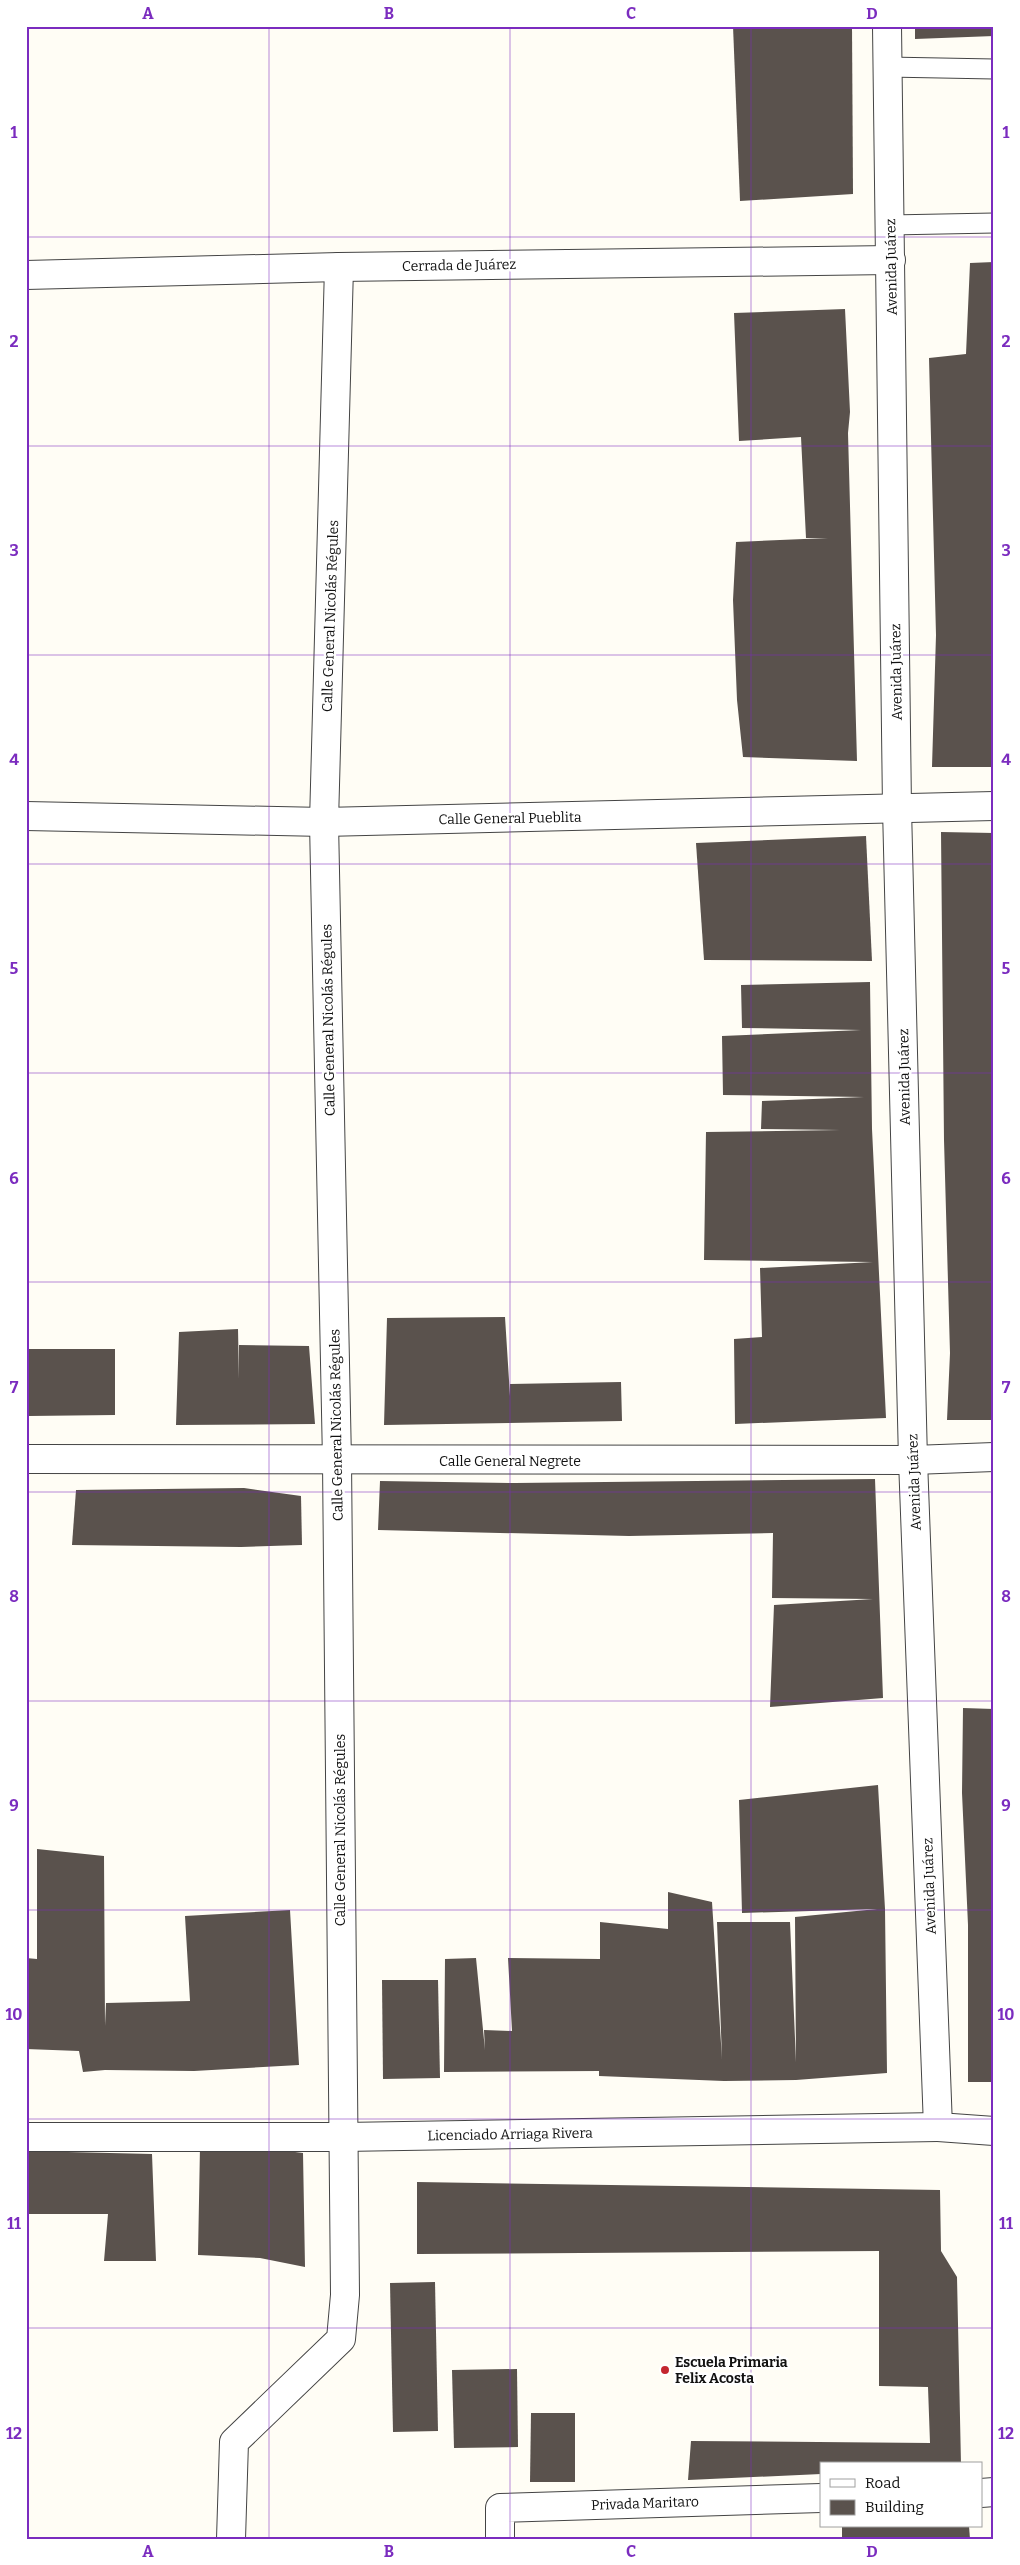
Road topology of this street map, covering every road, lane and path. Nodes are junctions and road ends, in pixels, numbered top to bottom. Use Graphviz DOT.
graph roads {
  1 [pos="887,26"];
  2 [pos="887,67"];
  3 [pos="994,69"];
  4 [pos="994,223"];
  5 [pos="890,226"];
  6 [pos="892,260"];
  7 [pos="339,267"];
  8 [pos="26,274"];
  9 [pos="994,806"];
  10 [pos="897,808"];
  11 [pos="26,816"];
  12 [pos="324,822"];
  13 [pos="994,1457"];
  14 [pos="26,1459"];
  15 [pos="913,1460"];
  16 [pos="337,1461"];
  17 [pos="938,2127"];
  18 [pos="994,2131"];
  19 [pos="26,2137"];
  20 [pos="343,2137"];
  21 [pos="820,2498"];
  22 [pos="231,2539"];
  23 [pos="500,2539"];
  1 -- 2 [label="street, Avenida Juárez"];
  2 -- 3 [label="lane"];
  2 -- 5 [label="street, Avenida Juárez"];
  4 -- 5 [label="lane"];
  5 -- 6 [label="street, Avenida Juárez"];
  6 -- 7 [label="street, Cerrada de Juárez"];
  6 -- 10 [label="street, Avenida Juárez"];
  7 -- 8 [label="street, Cerrada de Juárez"];
  7 -- 12 [label="street, Calle General Nicolás Régules"];
  9 -- 10 [label="street, Calle General Pueblita"];
  10 -- 12 [label="street, Calle General Pueblita"];
  10 -- 15 [label="street, Avenida Juárez"];
  11 -- 12 [label="street, Calle General Pueblita"];
  12 -- 16 [label="street, Calle General Nicolás Régules"];
  13 -- 15 [label="street, Calle General Negrete"];
  14 -- 16 [label="street, Calle General Negrete"];
  15 -- 16 [label="street, Calle General Negrete"];
  15 -- 17 [label="street, Avenida Juárez"];
  16 -- 20 [label="street, Calle General Nicolás Régules"];
  17 -- 18 [label="street, Licenciado Arriaga Rivera"];
  17 -- 20 [label="street, Licenciado Arriaga Rivera"];
  19 -- 20 [label="street, Licenciado Arriaga Rivera"];
  20 -- 22 [label="street, Calle General Nicolás Régules"];
  21 -- 23 [label="street, Privada Maritaro"];
}
